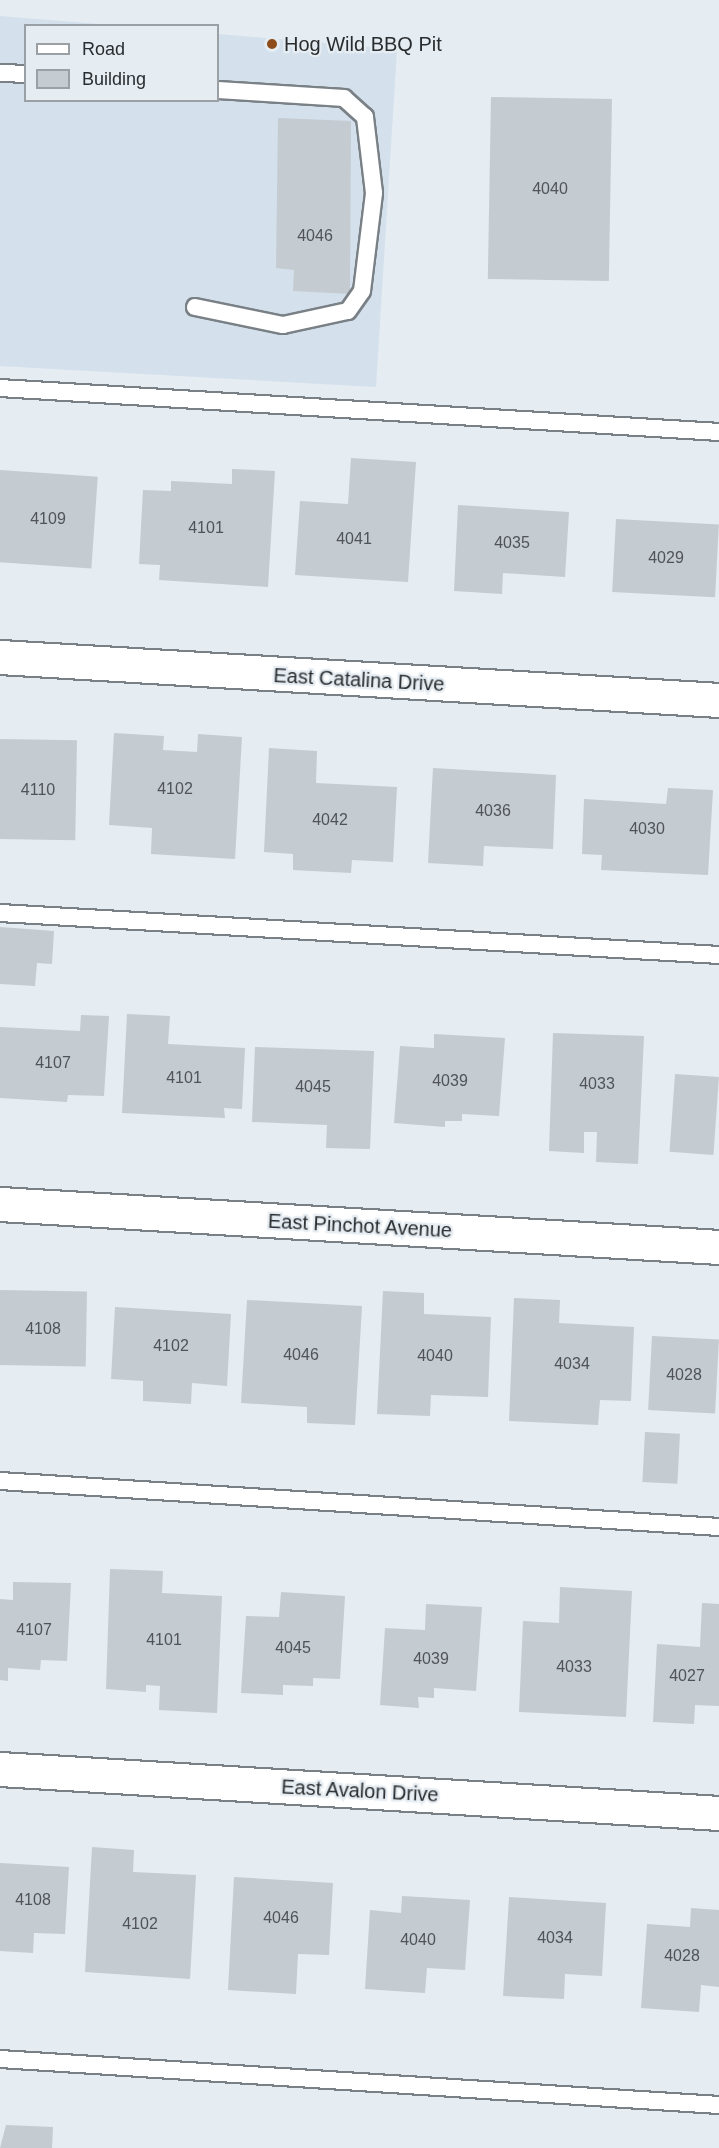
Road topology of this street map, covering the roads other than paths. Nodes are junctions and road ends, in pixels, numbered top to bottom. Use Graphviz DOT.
graph roads {
  1 [pos="0,73"];
  2 [pos="24,74"];
  3 [pos="219,90"];
  4 [pos="195,307"];
  5 [pos="0,388"];
  6 [pos="719,432"];
  7 [pos="0,657"];
  8 [pos="719,700"];
  9 [pos="0,913"];
  10 [pos="719,955"];
  11 [pos="0,1204"];
  12 [pos="719,1247"];
  13 [pos="0,1481"];
  14 [pos="719,1527"];
  15 [pos="0,1769"];
  16 [pos="719,1813"];
  17 [pos="0,2059"];
  18 [pos="719,2105"];
  1 -- 2 [label="lane"];
  3 -- 4 [label="lane"];
  5 -- 6 [label="lane"];
  7 -- 8 [label="street, East Catalina Drive"];
  9 -- 10 [label="lane"];
  11 -- 12 [label="street, East Pinchot Avenue"];
  13 -- 14 [label="lane"];
  15 -- 16 [label="street, East Avalon Drive"];
  17 -- 18 [label="lane"];
}
